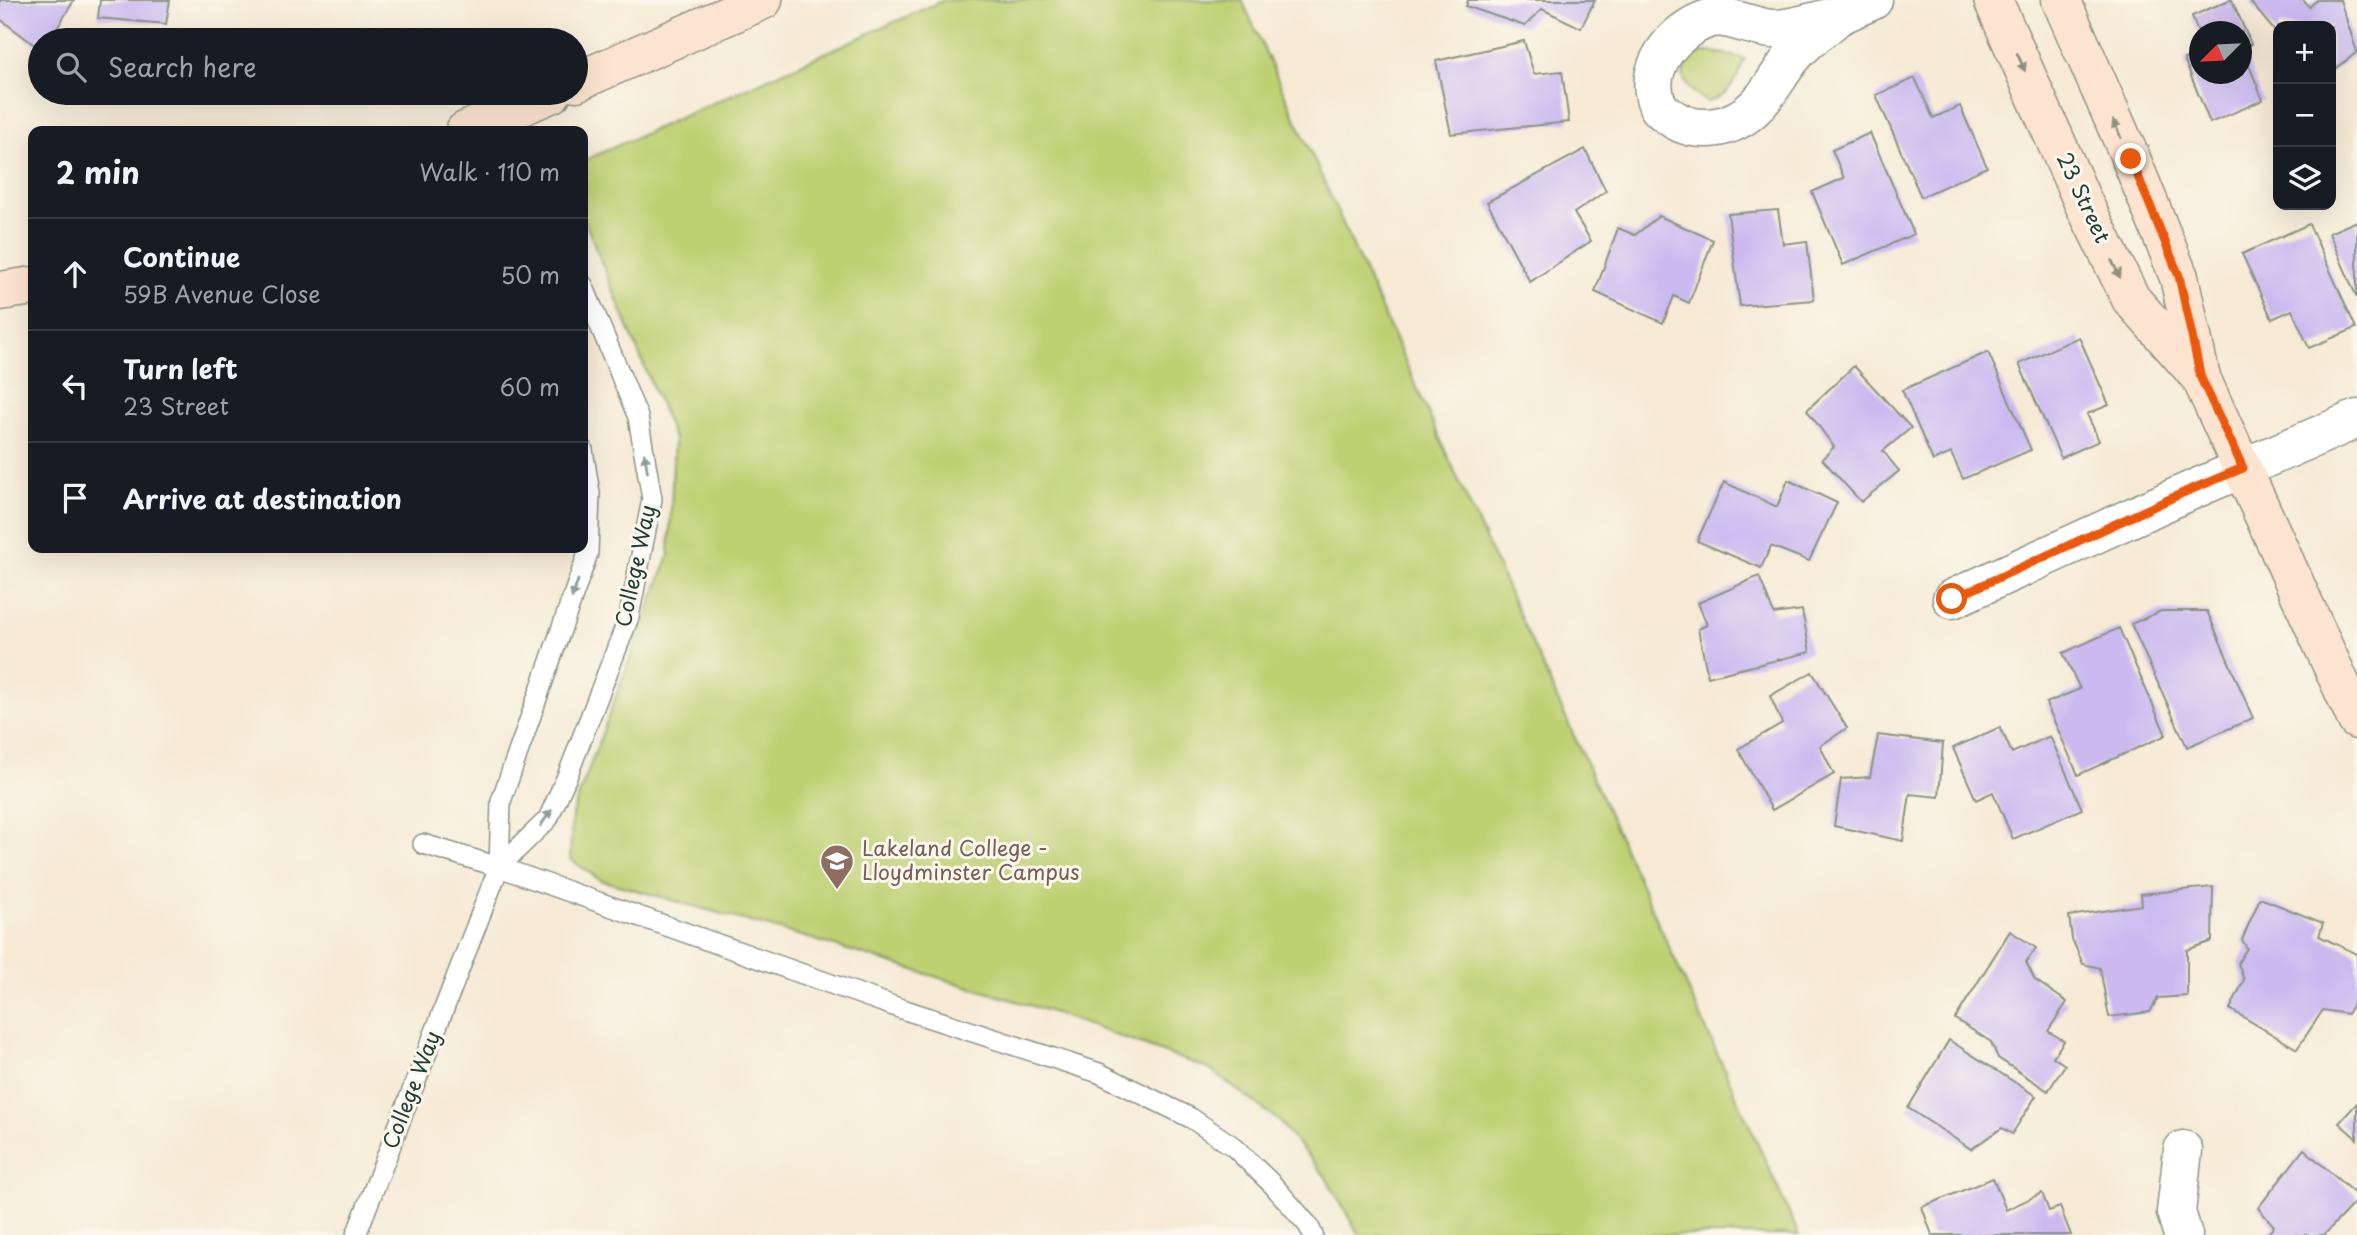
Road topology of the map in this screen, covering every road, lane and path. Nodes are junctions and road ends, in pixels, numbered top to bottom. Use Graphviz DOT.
graph roads {
  1 [pos="762,0"];
  2 [pos="1873,0"];
  3 [pos="1993,0"];
  4 [pos="2061,0"];
  5 [pos="1838,16"];
  6 [pos="588,77"];
  7 [pos="536,105"];
  8 [pos="513,122"];
  9 [pos="492,126"];
  10 [pos="28,287"];
  11 [pos="0,291"];
  12 [pos="588,297"];
  13 [pos="2201,378"];
  14 [pos="2357,419"];
  15 [pos="2243,468"];
  16 [pos="588,481"];
  17 [pos="588,553"];
  18 [pos="588,553"];
  19 [pos="1952,599"];
  20 [pos="2357,720"];
  21 [pos="423,844"];
  22 [pos="499,867"];
  23 [pos="2183,1150"];
  24 [pos="356,1235"];
  25 [pos="1313,1235"];
  26 [pos="2183,1235"];
  1 -- 6 [label="street"];
  2 -- 5 [label="street"];
  3 -- 13 [label="street, 23 Street, one-way"];
  13 -- 4 [label="street, 23 Street, one-way"];
  7 -- 8 [label="street"];
  8 -- 9 [label="street"];
  10 -- 11 [label="street"];
  22 -- 12 [label="lane, College Way, one-way"];
  13 -- 15 [label="street, 23 Street"];
  14 -- 15 [label="street"];
  15 -- 19 [label="street"];
  15 -- 20 [label="street, 23 Street"];
  16 -- 17 [label="lane, College Way, one-way"];
  18 -- 22 [label="lane, College Way, one-way"];
  21 -- 22 [label="lane"];
  22 -- 24 [label="lane, College Way"];
  22 -- 25 [label="lane"];
  23 -- 26 [label="street"];
}
